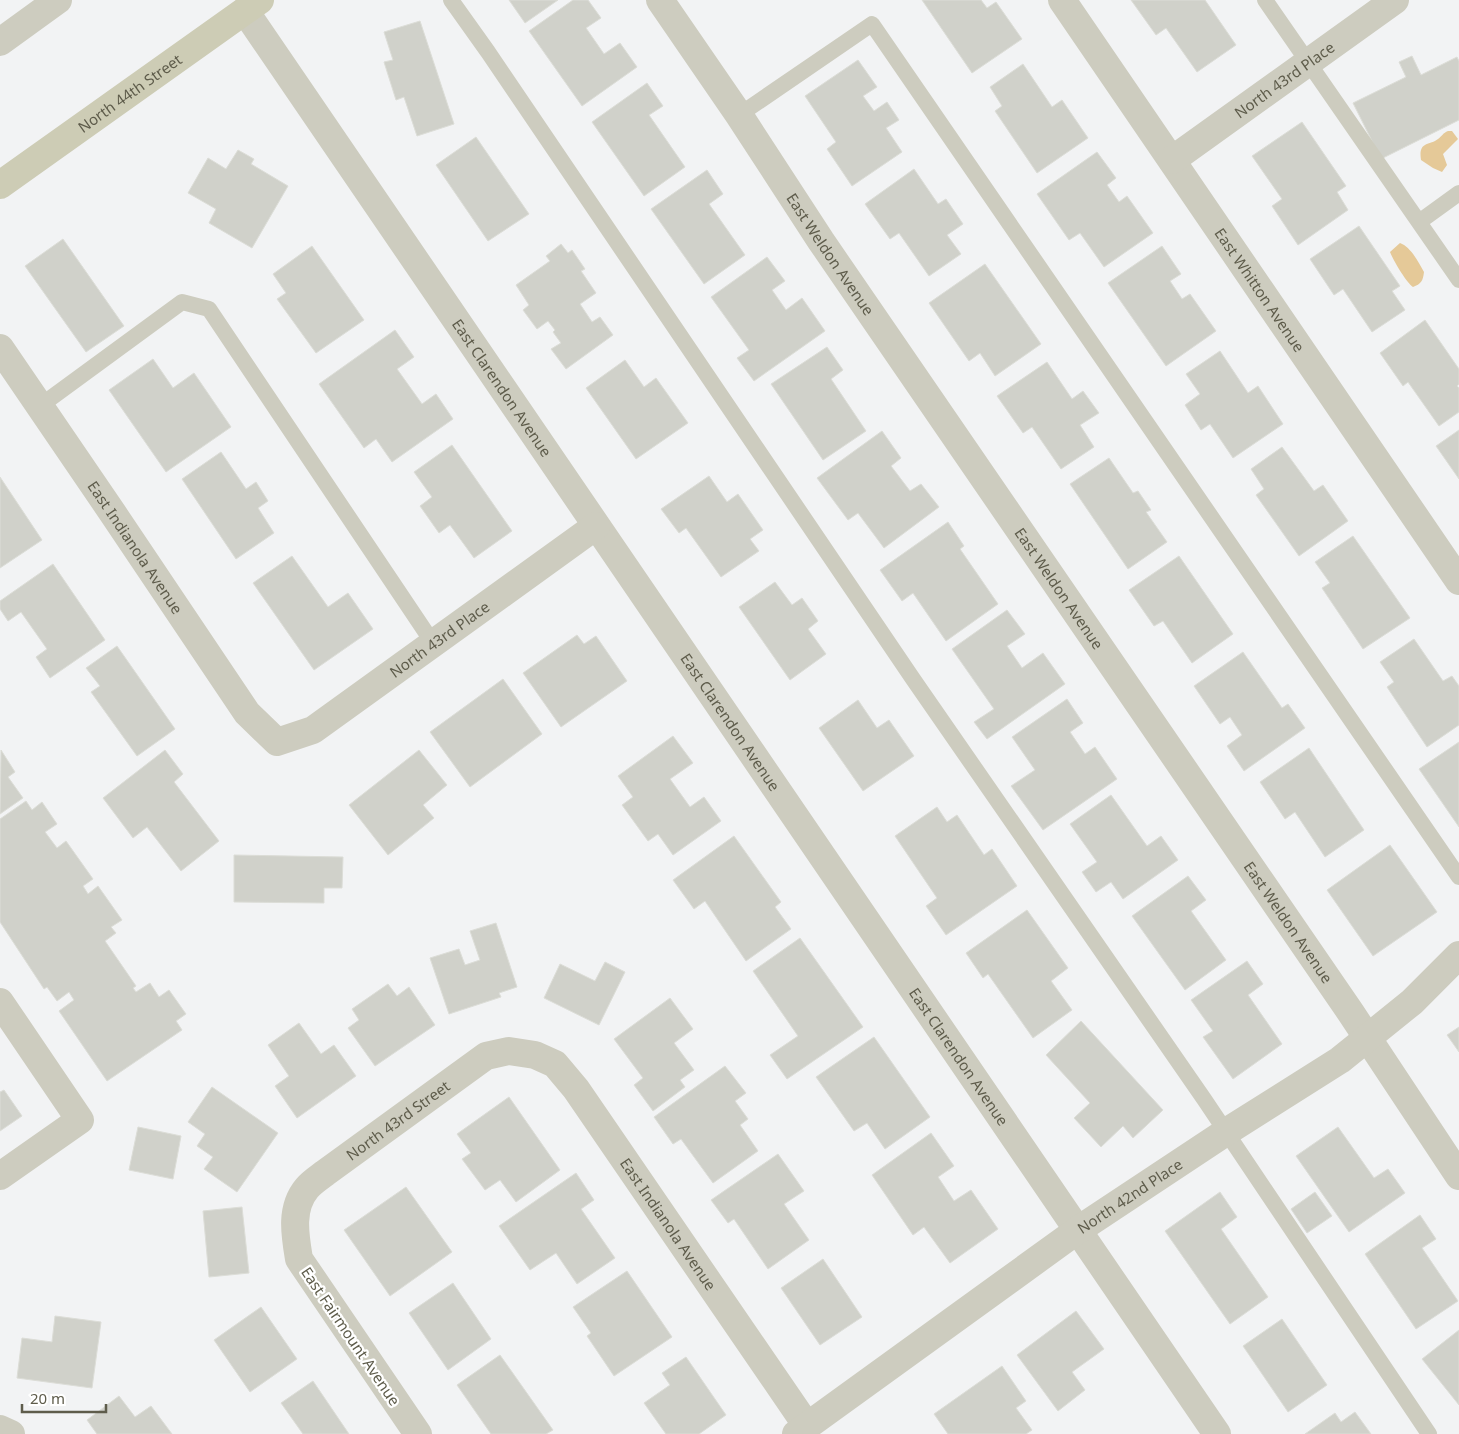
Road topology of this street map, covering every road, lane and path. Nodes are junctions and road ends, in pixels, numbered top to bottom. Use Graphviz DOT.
graph roads {
  1 [pos="58,0"];
  2 [pos="451,0"];
  3 [pos="660,0"];
  4 [pos="1062,0"];
  5 [pos="1265,0"];
  6 [pos="1396,0"];
  7 [pos="247,4"];
  8 [pos="0,42"];
  9 [pos="1309,63"];
  10 [pos="739,115"];
  11 [pos="1172,160"];
  12 [pos="0,185"];
  13 [pos="1459,193"];
  14 [pos="1419,222"];
  15 [pos="1459,280"];
  16 [pos="0,348"];
  17 [pos="40,406"];
  18 [pos="596,526"];
  19 [pos="1459,581"];
  20 [pos="434,643"];
  21 [pos="277,742"];
  22 [pos="1459,878"];
  23 [pos="1459,955"];
  24 [pos="0,1002"];
  25 [pos="1368,1037"];
  26 [pos="509,1051"];
  27 [pos="1226,1132"];
  28 [pos="0,1176"];
  29 [pos="1459,1176"];
  30 [pos="298,1204"];
  31 [pos="1078,1230"];
  32 [pos="0,1428"];
  33 [pos="801,1430"];
  34 [pos="11,1434"];
  35 [pos="418,1434"];
  36 [pos="1217,1434"];
  37 [pos="1429,1434"];
  1 -- 8 [label="street"];
  2 -- 27 [label="lane"];
  3 -- 10 [label="street, East Weldon Avenue"];
  4 -- 11 [label="street, East Whitton Avenue"];
  5 -- 9 [label="lane"];
  6 -- 9 [label="street, North 43rd Place"];
  7 -- 12 [label="main road, North 44th Street"];
  7 -- 18 [label="street, East Clarendon Avenue"];
  9 -- 11 [label="street, North 43rd Place"];
  9 -- 14 [label="lane"];
  10 -- 22 [label="lane"];
  10 -- 25 [label="street, East Weldon Avenue"];
  11 -- 19 [label="street, East Whitton Avenue"];
  13 -- 14 [label="lane"];
  14 -- 15 [label="lane"];
  16 -- 17 [label="street, East Indianola Avenue"];
  17 -- 20 [label="lane"];
  17 -- 21 [label="street, East Indianola Avenue"];
  18 -- 20 [label="street, North 43rd Place"];
  18 -- 31 [label="street, East Clarendon Avenue"];
  20 -- 21 [label="street, North 43rd Place"];
  23 -- 25 [label="street, North 42nd Place"];
  24 -- 28 [label="street"];
  25 -- 27 [label="street, North 42nd Place"];
  25 -- 29 [label="street, East Weldon Avenue"];
  26 -- 30 [label="street, North 43rd Street"];
  26 -- 33 [label="street, East Indianola Avenue"];
  27 -- 31 [label="street, North 42nd Place"];
  27 -- 37 [label="lane"];
  30 -- 35 [label="street, East Fairmount Avenue"];
  31 -- 33 [label="street, North 42nd Place"];
  31 -- 36 [label="street, East Clarendon Avenue"];
  32 -- 34 [label="street"];
}
